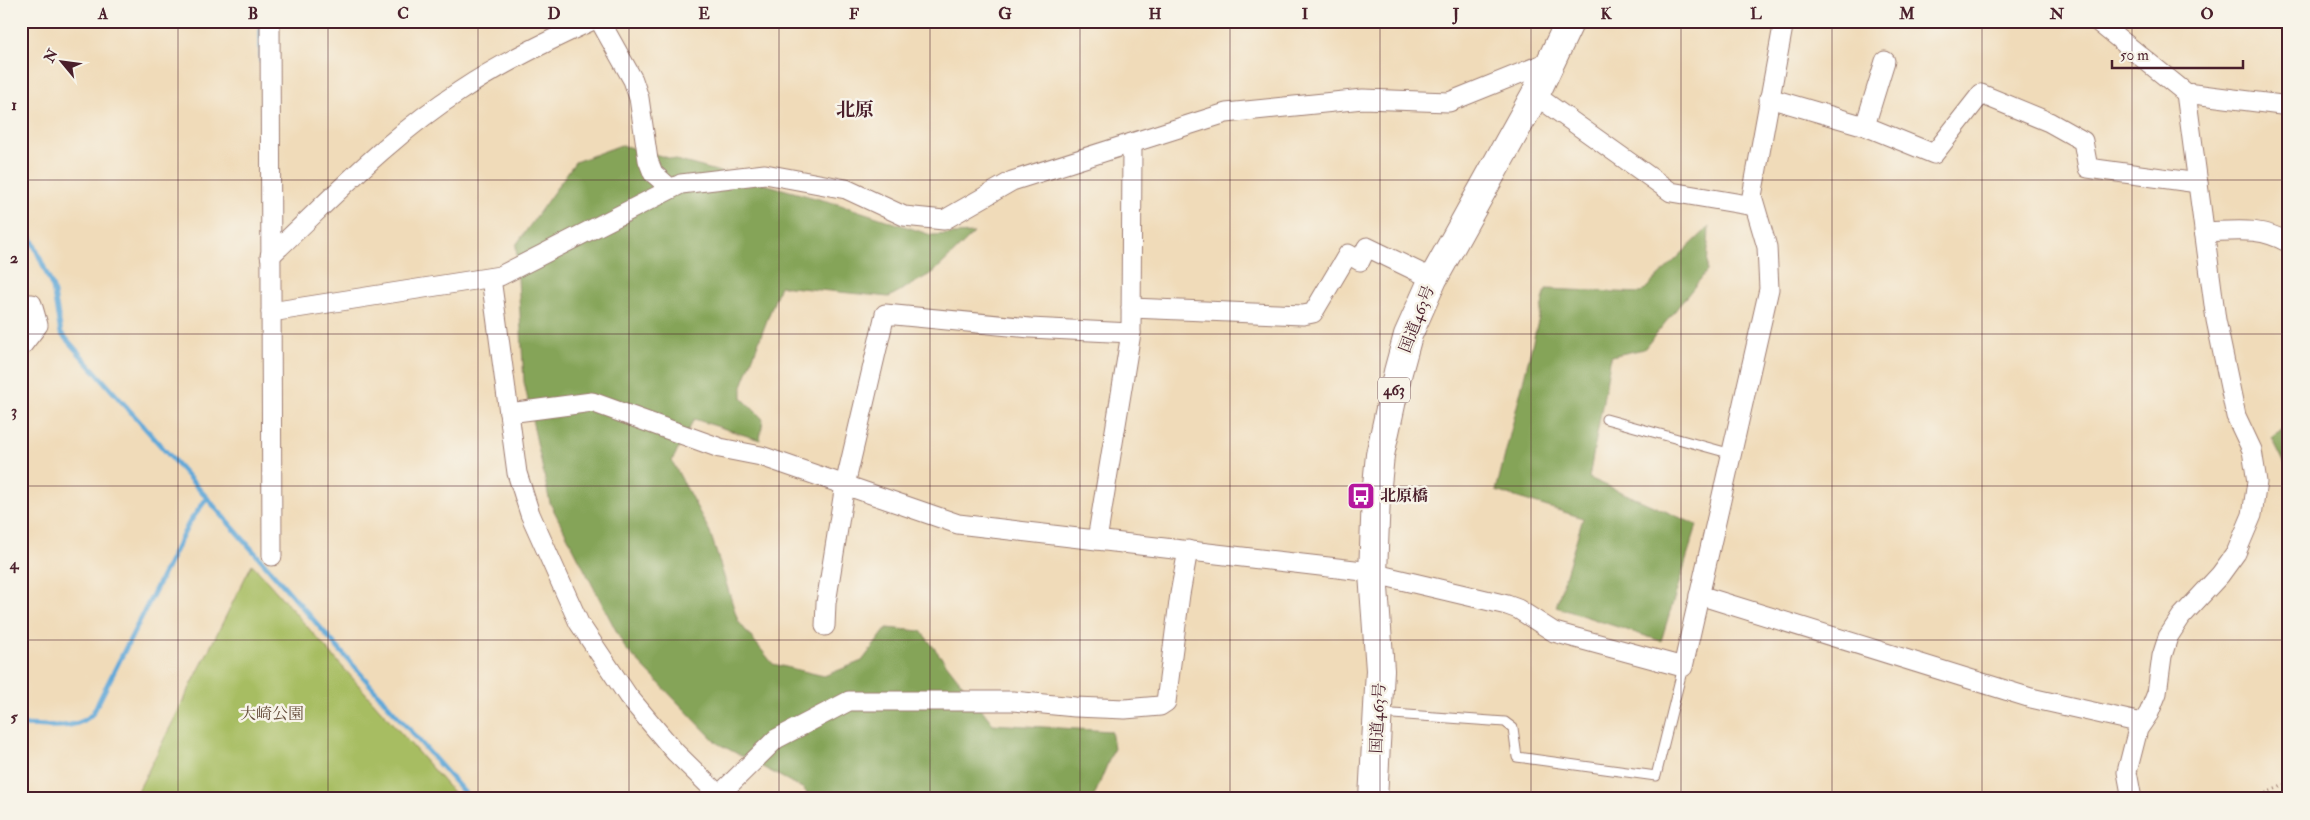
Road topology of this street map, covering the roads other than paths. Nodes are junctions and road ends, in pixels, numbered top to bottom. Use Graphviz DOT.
graph roads {
  1 [pos="270,21"];
  2 [pos="591,21"];
  3 [pos="600,21"];
  4 [pos="1570,21"];
  5 [pos="1784,21"];
  6 [pos="2097,21"];
  7 [pos="1553,60"];
  8 [pos="1885,61"];
  9 [pos="2186,93"];
  10 [pos="1535,95"];
  11 [pos="1769,98"];
  12 [pos="2289,106"];
  13 [pos="1865,126"];
  14 [pos="1132,143"];
  15 [pos="2198,183"];
  16 [pos="670,188"];
  17 [pos="1754,206"];
  18 [pos="2204,232"];
  19 [pos="2289,243"];
  20 [pos="270,256"];
  21 [pos="491,278"];
  22 [pos="1433,278"];
  23 [pos="21,304"];
  24 [pos="1131,308"];
  25 [pos="271,312"];
  26 [pos="1131,333"];
  27 [pos="21,346"];
  28 [pos="509,412"];
  29 [pos="1606,420"];
  30 [pos="1732,454"];
  31 [pos="845,485"];
  32 [pos="1097,540"];
  33 [pos="1188,550"];
  34 [pos="272,556"];
  35 [pos="1373,574"];
  36 [pos="1699,595"];
  37 [pos="825,626"];
  38 [pos="1683,667"];
  39 [pos="1379,712"];
  40 [pos="2142,723"];
  41 [pos="721,797"];
  42 [pos="1373,799"];
  43 [pos="2132,799"];
  1 -- 20 [label="street"];
  2 -- 20 [label="street"];
  3 -- 16 [label="street"];
  4 -- 7 [label="highway, 国道463号 / 463"];
  5 -- 11 [label="street"];
  6 -- 9 [label="street"];
  7 -- 10 [label="highway, 国道463号 / 463"];
  7 -- 14 [label="street"];
  8 -- 13 [label="street"];
  9 -- 12 [label="street"];
  9 -- 15 [label="street"];
  10 -- 17 [label="street"];
  10 -- 22 [label="highway, 国道463号 / 463"];
  11 -- 13 [label="street"];
  11 -- 17 [label="street"];
  13 -- 15 [label="street"];
  14 -- 16 [label="street"];
  14 -- 24 [label="street"];
  15 -- 18 [label="street"];
  16 -- 21 [label="street"];
  17 -- 30 [label="street"];
  18 -- 19 [label="street"];
  18 -- 40 [label="street"];
  20 -- 25 [label="street"];
  21 -- 25 [label="street"];
  21 -- 28 [label="street"];
  22 -- 24 [label="street"];
  22 -- 35 [label="highway, 国道463号 / 463"];
  23 -- 27 [label="street"];
  24 -- 26 [label="street"];
  25 -- 34 [label="street"];
  26 -- 31 [label="street"];
  26 -- 32 [label="street"];
  28 -- 31 [label="street"];
  28 -- 41 [label="street"];
  29 -- 30 [label="lane"];
  30 -- 36 [label="street"];
  31 -- 32 [label="street"];
  31 -- 37 [label="street"];
  32 -- 33 [label="street"];
  33 -- 35 [label="street"];
  33 -- 41 [label="street"];
  35 -- 38 [label="street"];
  35 -- 39 [label="highway, 国道463号 / 463"];
  36 -- 38 [label="street"];
  36 -- 40 [label="street"];
  38 -- 39 [label="lane"];
  39 -- 42 [label="highway, 国道463号 / 463"];
  40 -- 43 [label="street"];
}
